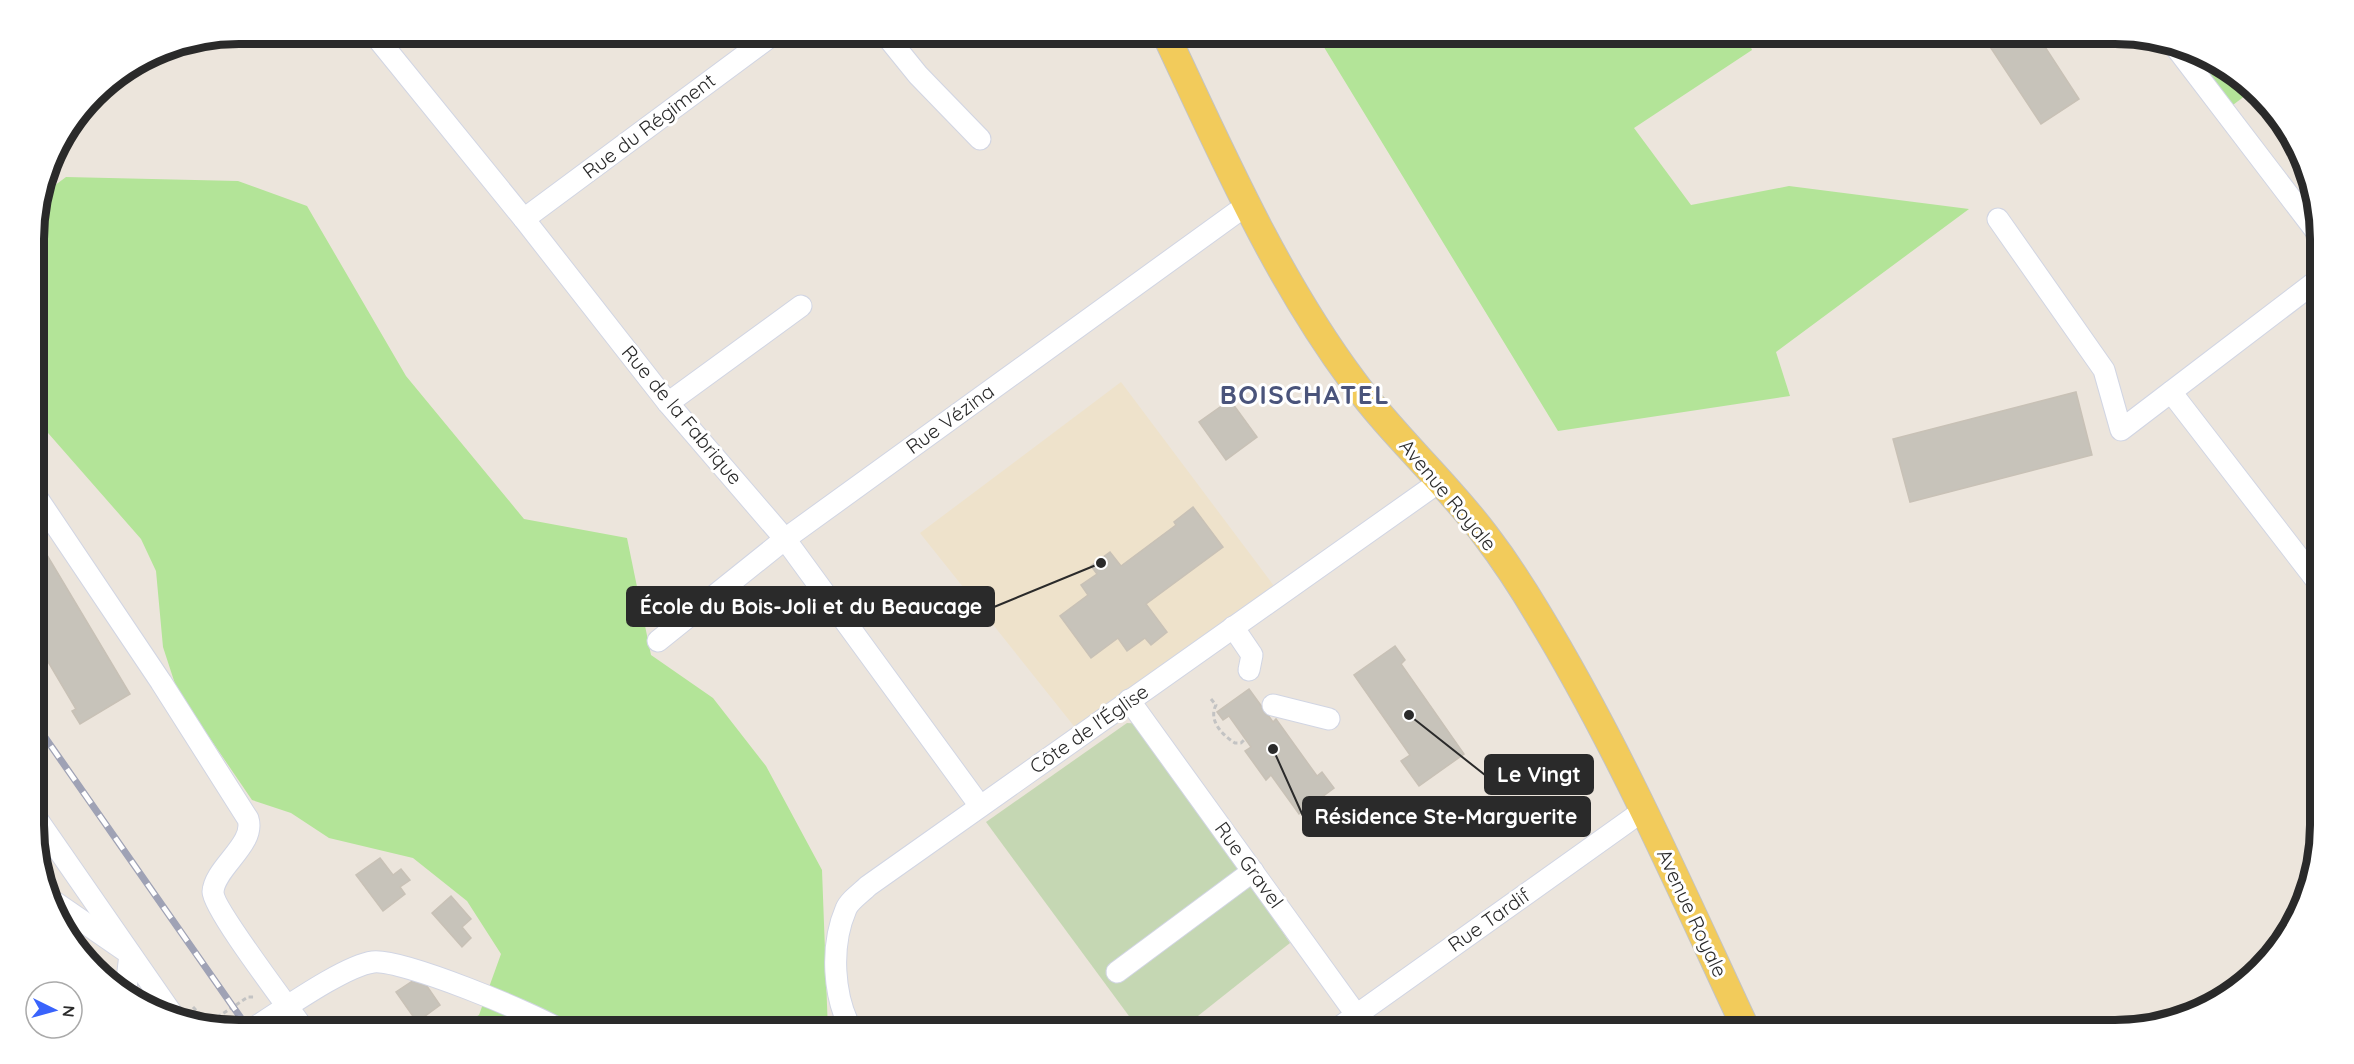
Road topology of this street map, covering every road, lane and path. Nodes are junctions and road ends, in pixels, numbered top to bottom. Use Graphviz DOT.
graph roads {
  1 [pos="388,44"];
  2 [pos="760,44"];
  3 [pos="893,44"];
  4 [pos="1170,44"];
  5 [pos="2182,55"];
  6 [pos="980,139"];
  7 [pos="1248,204"];
  8 [pos="524,219"];
  9 [pos="1998,219"];
  10 [pos="2309,222"];
  11 [pos="2310,286"];
  12 [pos="801,306"];
  13 [pos="2171,392"];
  14 [pos="669,402"];
  15 [pos="1439,482"];
  16 [pos="44,508"];
  17 [pos="785,539"];
  18 [pos="2310,572"];
  19 [pos="1233,627"];
  20 [pos="658,641"];
  21 [pos="1248,670"];
  22 [pos="1211,699"];
  23 [pos="1129,700"];
  24 [pos="1273,705"];
  25 [pos="1329,719"];
  26 [pos="1245,739"];
  27 [pos="980,806"];
  28 [pos="1644,810"];
  29 [pos="44,815"];
  30 [pos="1253,871"];
  31 [pos="62,907"];
  32 [pos="130,954"];
  33 [pos="1117,972"];
  34 [pos="127,984"];
  35 [pos="189,1002"];
  36 [pos="167,1007"];
  37 [pos="280,1012"];
  38 [pos="202,1017"];
  39 [pos="215,1019"];
  40 [pos="267,1020"];
  41 [pos="291,1020"];
  42 [pos="540,1020"];
  43 [pos="845,1020"];
  44 [pos="1360,1020"];
  45 [pos="1366,1020"];
  46 [pos="1741,1020"];
  1 -- 8 [label="street, Rue de la Fabrique"];
  2 -- 8 [label="street, Rue du Régiment"];
  3 -- 6 [label="street"];
  4 -- 7 [label="main road, Avenue Royale"];
  5 -- 10 [label="street"];
  7 -- 15 [label="main road, Avenue Royale"];
  7 -- 17 [label="street, Rue Vézina"];
  8 -- 14 [label="street, Rue de la Fabrique"];
  9 -- 13 [label="street"];
  11 -- 13 [label="street"];
  12 -- 14 [label="street"];
  13 -- 18 [label="street"];
  14 -- 17 [label="street, Rue de la Fabrique"];
  15 -- 19 [label="street, Côte de l'Église"];
  15 -- 28 [label="main road, Avenue Royale"];
  16 -- 37 [label="street"];
  17 -- 20 [label="street, Rue Vézina"];
  17 -- 27 [label="street, Rue de la Fabrique"];
  19 -- 21 [label="street"];
  19 -- 23 [label="street, Côte de l'Église"];
  22 -- 26 [label="path"];
  23 -- 27 [label="street, Côte de l'Église"];
  23 -- 30 [label="street, Rue Gravel"];
  24 -- 25 [label="street"];
  27 -- 43 [label="street, Côte de l'Église"];
  28 -- 45 [label="street, Rue Tardif"];
  28 -- 46 [label="main road, Avenue Royale"];
  29 -- 32 [label="street"];
  30 -- 33 [label="street"];
  30 -- 44 [label="street, Rue Gravel"];
  31 -- 32 [label="street"];
  32 -- 34 [label="street"];
  32 -- 36 [label="street"];
  35 -- 38 [label="path"];
  37 -- 39 [label="path"];
  37 -- 40 [label="street"];
  37 -- 41 [label="street"];
  37 -- 42 [label="street"];
}
